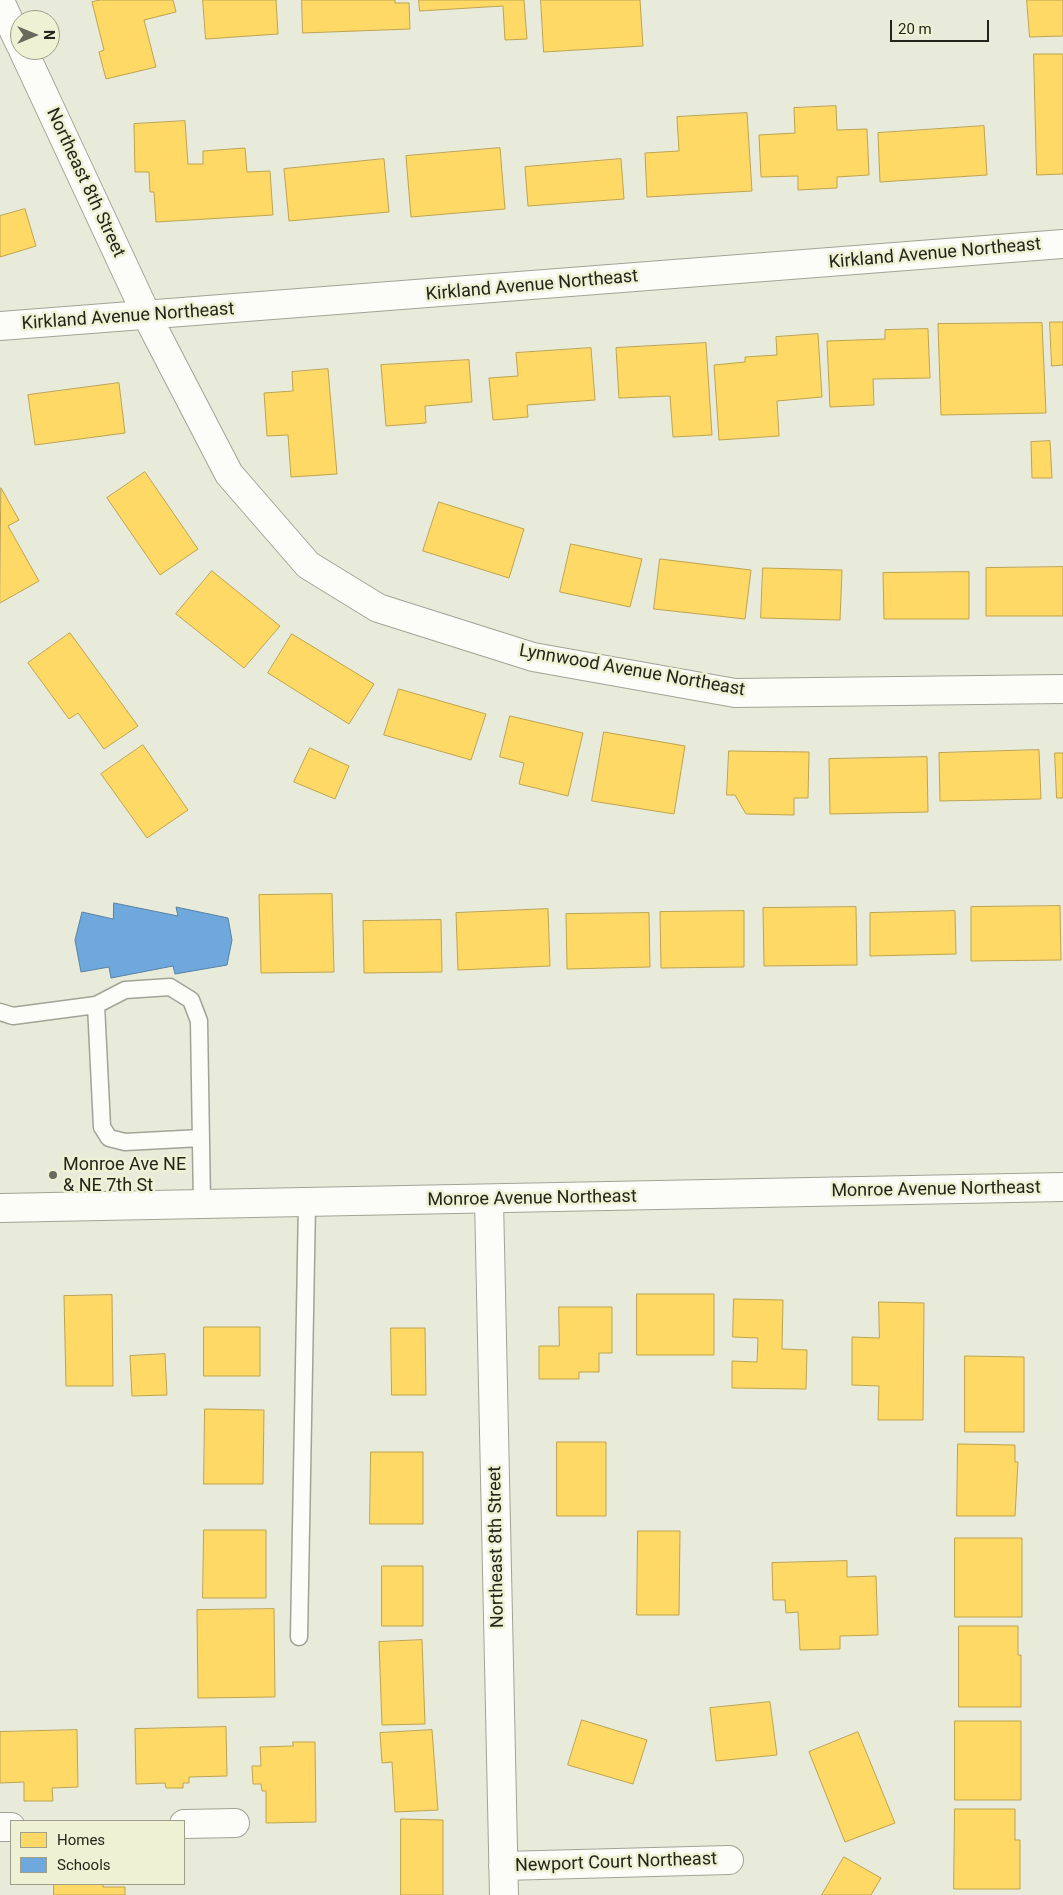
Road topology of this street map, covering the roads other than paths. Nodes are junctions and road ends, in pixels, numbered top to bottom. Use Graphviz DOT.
graph roads {
  1 [pos="0,1"];
  2 [pos="10,22"];
  3 [pos="28,60"];
  4 [pos="1063,244"];
  5 [pos="147,316"];
  6 [pos="0,326"];
  7 [pos="1063,689"];
  8 [pos="96,1005"];
  9 [pos="0,1012"];
  10 [pos="200,1138"];
  11 [pos="1063,1188"];
  12 [pos="489,1200"];
  13 [pos="306,1203"];
  14 [pos="202,1204"];
  15 [pos="0,1208"];
  16 [pos="299,1637"];
  17 [pos="185,1824"];
  18 [pos="235,1824"];
  19 [pos="729,1860"];
  20 [pos="503,1866"];
  21 [pos="504,1895"];
  1 -- 2 [label="street"];
  3 -- 5 [label="street, Northeast 8th Street"];
  4 -- 5 [label="street, Kirkland Avenue Northeast"];
  5 -- 6 [label="street, Kirkland Avenue Northeast"];
  5 -- 7 [label="street, Lynnwood Avenue Northeast"];
  8 -- 9 [label="lane"];
  8 -- 10 [label="lane"];
  8 -- 10 [label="lane"];
  10 -- 14 [label="lane"];
  11 -- 12 [label="street, Monroe Avenue Northeast"];
  12 -- 13 [label="street, Monroe Avenue Northeast"];
  12 -- 20 [label="street, Northeast 8th Street"];
  13 -- 14 [label="street, Monroe Avenue Northeast"];
  13 -- 16 [label="lane"];
  14 -- 15 [label="street, Monroe Avenue Northeast"];
  17 -- 18 [label="street"];
  19 -- 20 [label="street, Newport Court Northeast"];
  20 -- 21 [label="street, Northeast 8th Street"];
}
